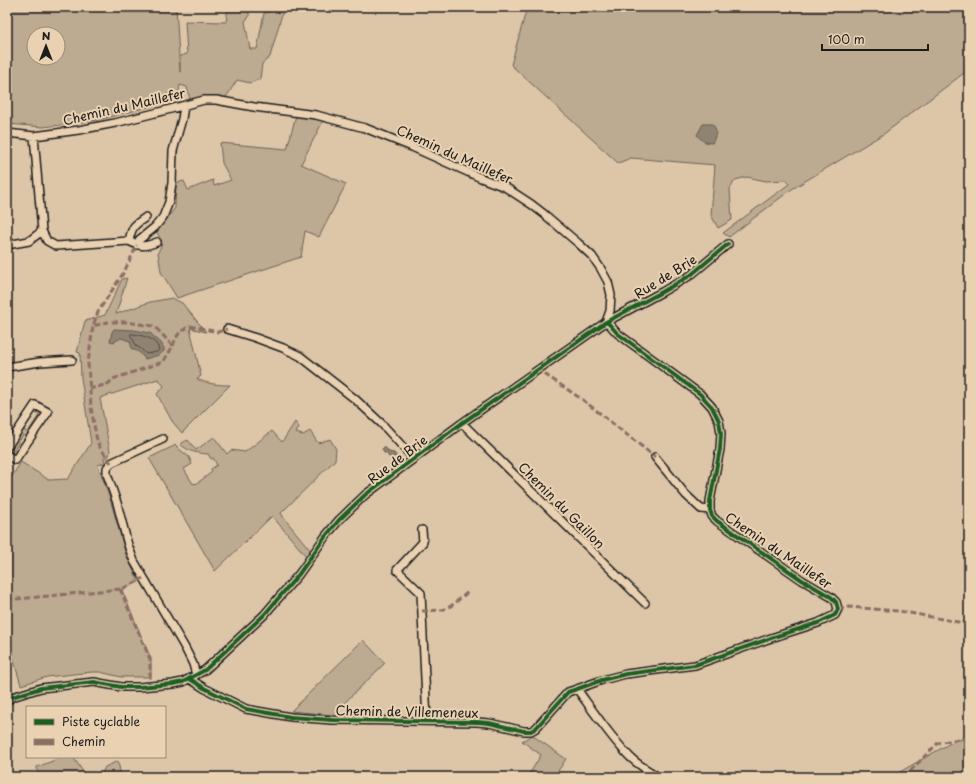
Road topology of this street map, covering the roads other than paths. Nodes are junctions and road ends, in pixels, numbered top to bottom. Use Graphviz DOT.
graph roads {
  1 [pos="184,106"];
  2 [pos="7,133"];
  3 [pos="34,136"];
  4 [pos="146,217"];
  5 [pos="42,231"];
  6 [pos="129,241"];
  7 [pos="157,242"];
  8 [pos="728,244"];
  9 [pos="7,245"];
  10 [pos="137,245"];
  11 [pos="606,322"];
  12 [pos="227,329"];
  13 [pos="72,360"];
  14 [pos="7,367"];
  15 [pos="462,423"];
  16 [pos="163,439"];
  17 [pos="7,447"];
  18 [pos="7,455"];
  19 [pos="656,457"];
  20 [pos="414,459"];
  21 [pos="710,510"];
  22 [pos="422,530"];
  23 [pos="645,603"];
  24 [pos="838,609"];
  25 [pos="193,677"];
  26 [pos="577,689"];
  27 [pos="7,700"];
  28 [pos="427,721"];
  29 [pos="658,777"];
  1 -- 3 [label="street, Chemin du Maillefer"];
  1 -- 10 [label="street"];
  1 -- 11 [label="street, Chemin du Maillefer"];
  2 -- 3 [label="street, Chemin du Maillefer"];
  3 -- 5 [label="street"];
  4 -- 6 [label="street"];
  5 -- 6 [label="street"];
  5 -- 9 [label="street"];
  6 -- 10 [label="street"];
  7 -- 10 [label="street"];
  8 -- 11 [label="street, Rue de Brie"];
  11 -- 15 [label="street, Rue de Brie"];
  11 -- 21 [label="street, Chemin du Maillefer"];
  12 -- 20 [label="street"];
  13 -- 14 [label="street"];
  15 -- 20 [label="street, Rue de Brie"];
  15 -- 23 [label="street, Chemin du Gaillon"];
  16 -- 25 [label="street"];
  17 -- 18 [label="street"];
  19 -- 21 [label="street"];
  20 -- 25 [label="street, Rue de Brie"];
  21 -- 24 [label="street, Chemin du Maillefer"];
  22 -- 28 [label="street"];
  24 -- 26 [label="street, Chemin de Villemeneux"];
  25 -- 27 [label="street, Rue de Brie"];
  25 -- 28 [label="street, Chemin de Villemeneux"];
  26 -- 28 [label="street, Chemin de Villemeneux"];
  26 -- 29 [label="street"];
}
